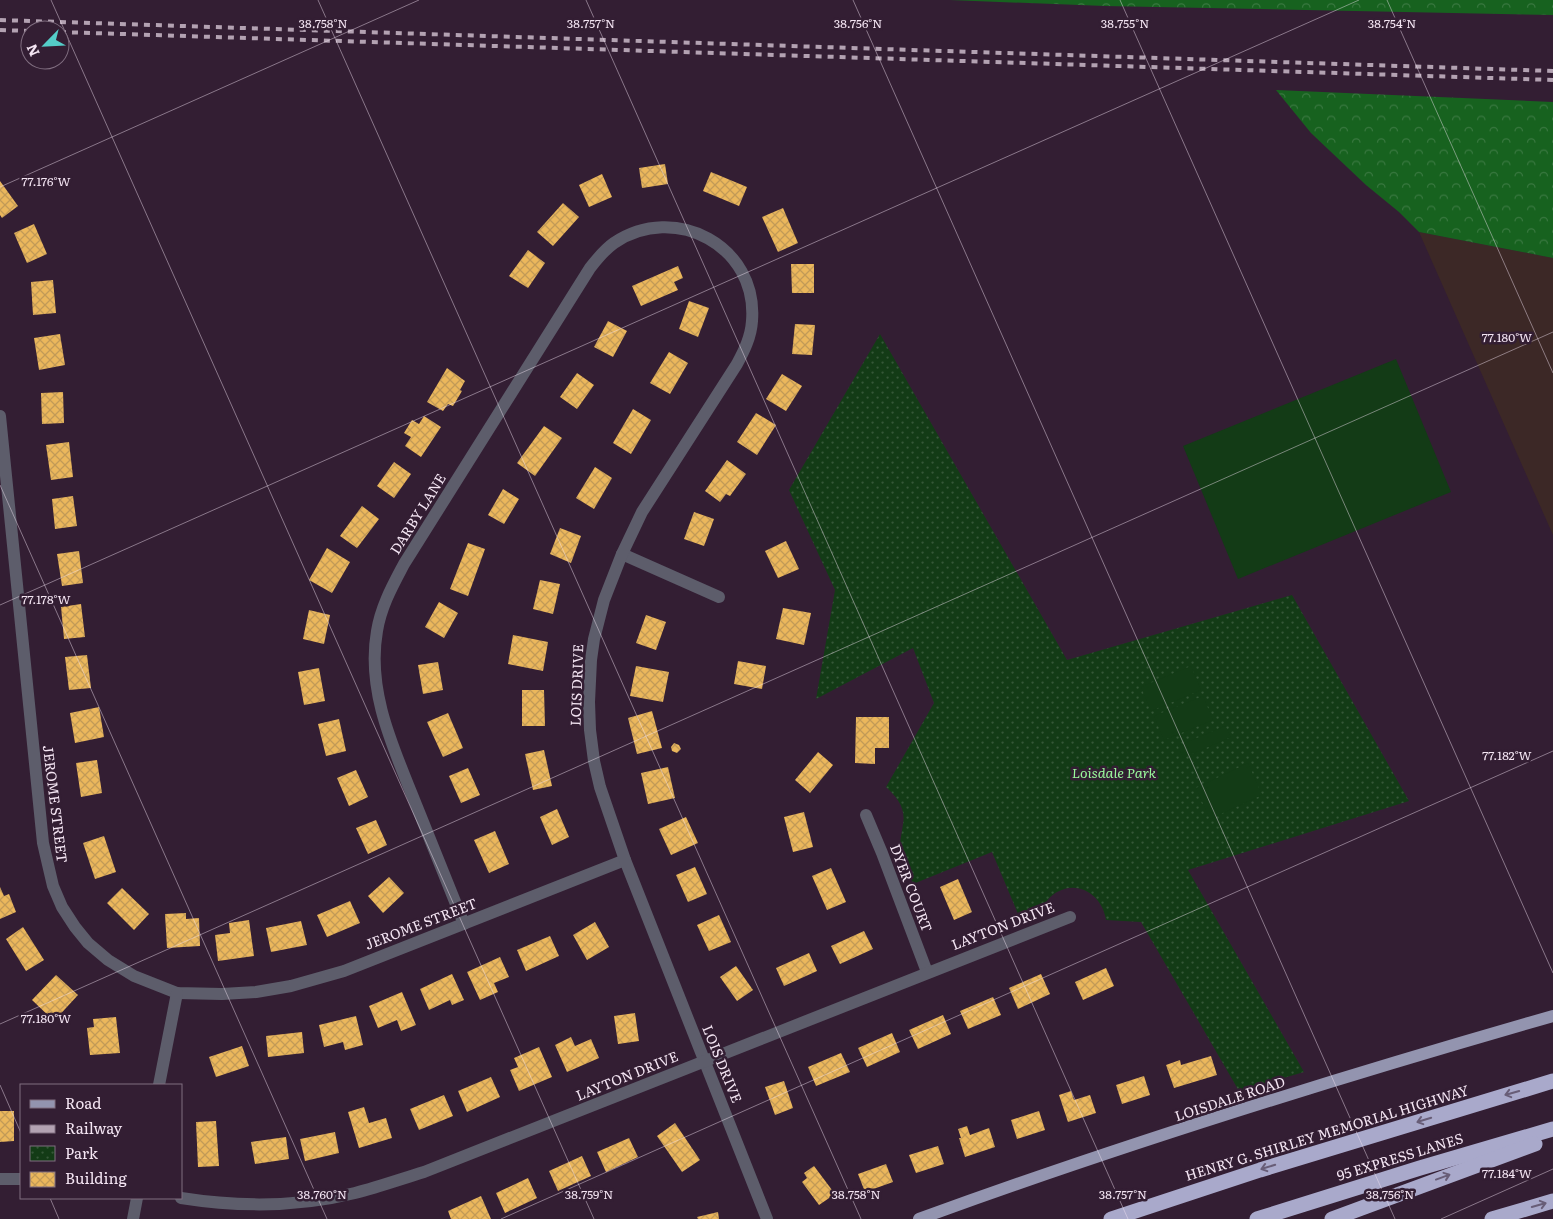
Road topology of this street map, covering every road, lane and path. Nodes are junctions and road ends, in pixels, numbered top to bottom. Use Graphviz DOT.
graph roads {
  1 [pos="707,237"];
  2 [pos="0,416"];
  3 [pos="622,554"];
  4 [pos="719,598"];
  5 [pos="866,815"];
  6 [pos="625,860"];
  7 [pos="1070,916"];
  8 [pos="464,924"];
  9 [pos="928,972"];
  10 [pos="177,993"];
  11 [pos="1553,1016"];
  12 [pos="705,1061"];
  13 [pos="1553,1082"];
  14 [pos="159,1084"];
  15 [pos="1553,1129"];
  16 [pos="1553,1138"];
  17 [pos="20,1178"];
  18 [pos="0,1179"];
  19 [pos="182,1198"];
  20 [pos="137,1199"];
  21 [pos="1553,1201"];
  22 [pos="133,1219"];
  23 [pos="768,1219"];
  24 [pos="919,1219"];
  25 [pos="1111,1219"];
  26 [pos="1257,1219"];
  27 [pos="1332,1219"];
  28 [pos="1492,1219"];
  1 -- 3 [label="street, LOIS DRIVE"];
  1 -- 8 [label="street, DARBY LANE"];
  2 -- 10 [label="street, JEROME STREET"];
  3 -- 4 [label="street"];
  3 -- 6 [label="street, LOIS DRIVE"];
  5 -- 9 [label="street, DYER COURT"];
  6 -- 8 [label="street, JEROME STREET"];
  6 -- 12 [label="street, LOIS DRIVE"];
  7 -- 9 [label="street, LAYTON DRIVE"];
  8 -- 10 [label="street, JEROME STREET"];
  9 -- 12 [label="street, LAYTON DRIVE"];
  10 -- 14 [label="street"];
  11 -- 24 [label="main road, LOISDALE ROAD"];
  12 -- 19 [label="street, LAYTON DRIVE"];
  12 -- 23 [label="street, LOIS DRIVE"];
  13 -- 25 [label="highway, HENRY G. SHIRLEY MEMORIAL HIGHWAY, one-way"];
  15 -- 26 [label="highway, 95 EXPRESS LANES"];
  27 -- 16 [label="highway, one-way"];
  17 -- 18 [label="street"];
  20 -- 22 [label="street"];
  28 -- 21 [label="highway, one-way"];
}
